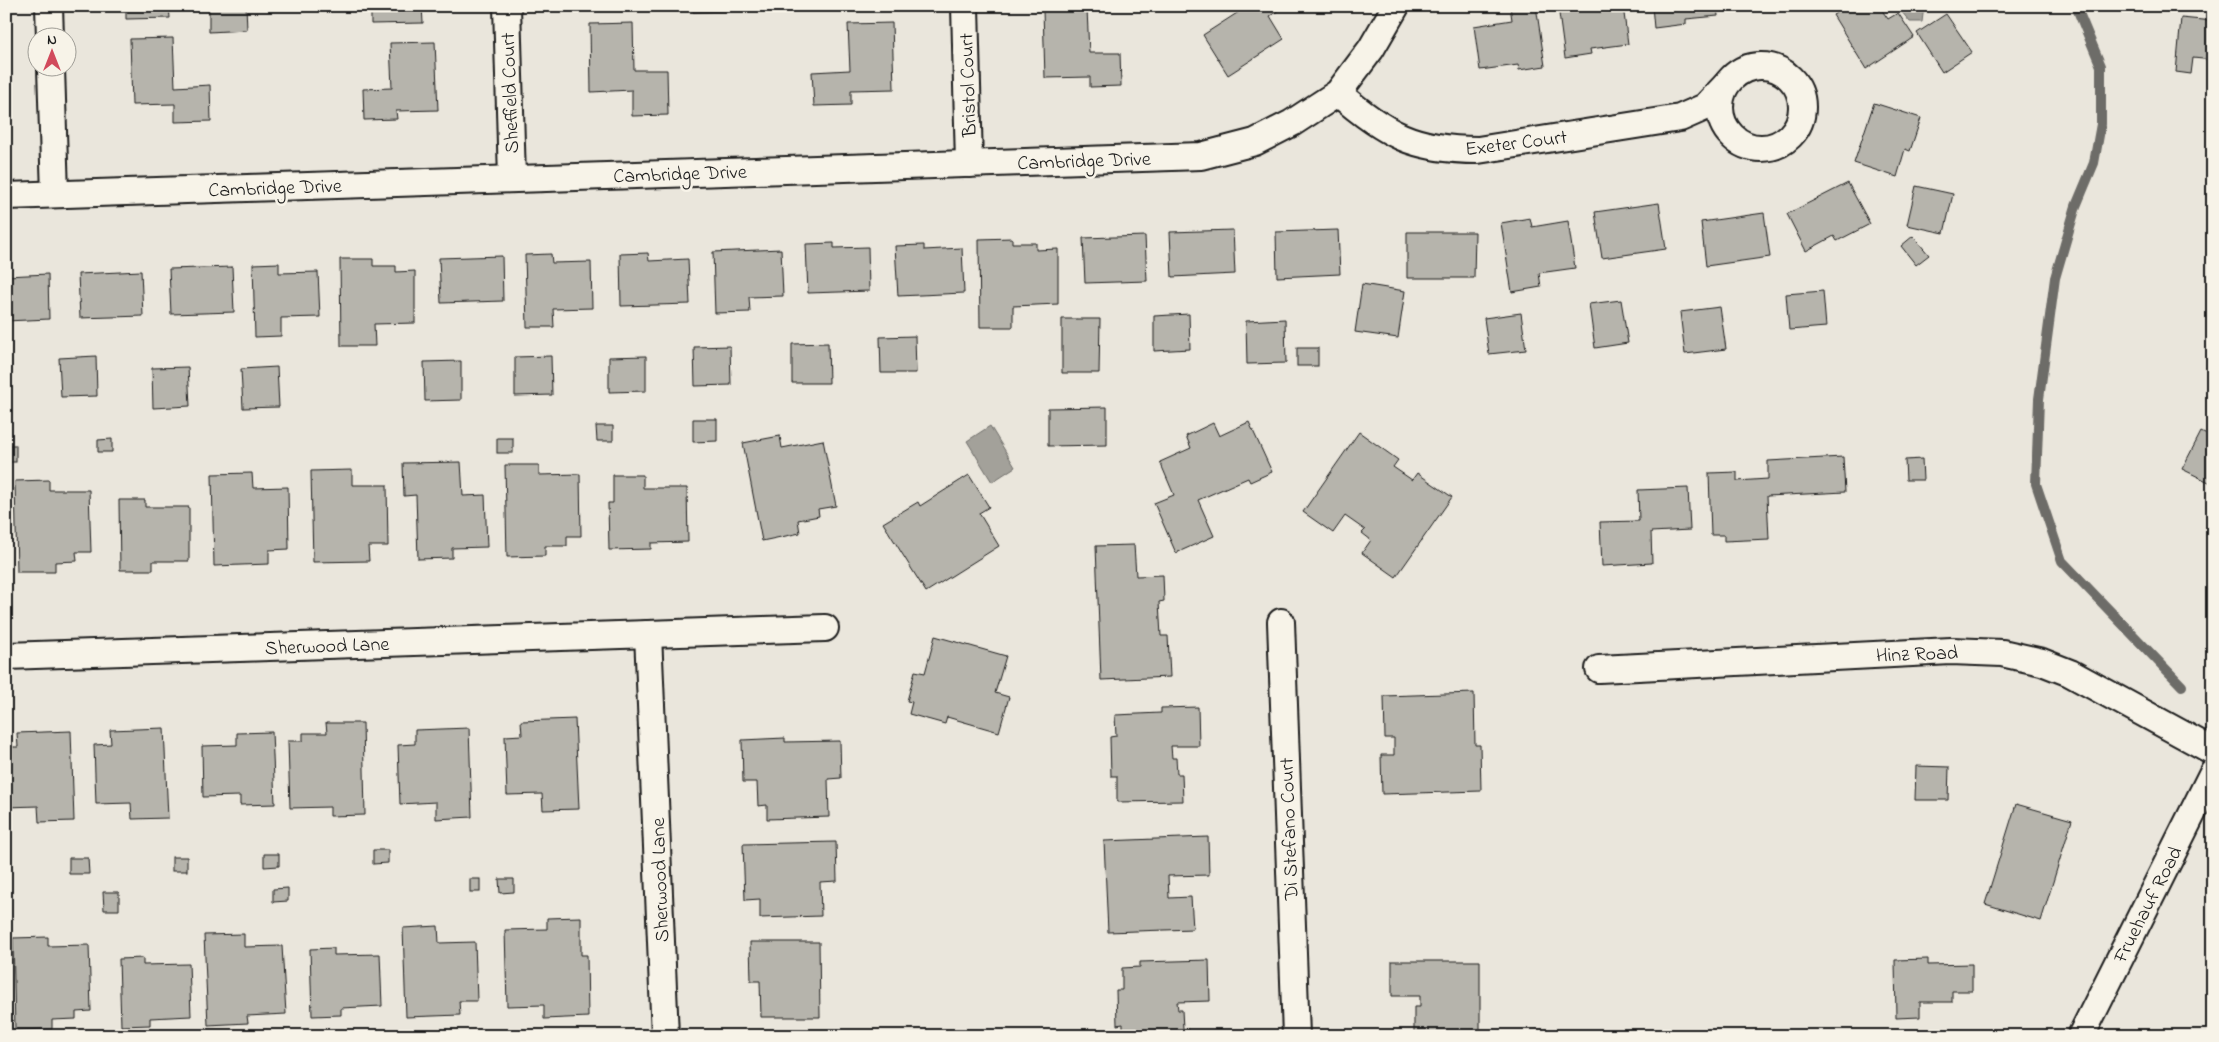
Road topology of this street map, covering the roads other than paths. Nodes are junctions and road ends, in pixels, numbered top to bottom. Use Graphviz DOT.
graph roads {
  1 [pos="49,6"];
  2 [pos="506,6"];
  3 [pos="965,6"];
  4 [pos="1396,6"];
  5 [pos="50,28"];
  6 [pos="51,78"];
  7 [pos="1726,86"];
  8 [pos="1338,93"];
  9 [pos="1680,118"];
  10 [pos="1733,137"];
  11 [pos="970,164"];
  12 [pos="512,179"];
  13 [pos="55,194"];
  14 [pos="6,196"];
  15 [pos="1281,622"];
  16 [pos="825,628"];
  17 [pos="648,634"];
  18 [pos="6,656"];
  19 [pos="1599,669"];
  20 [pos="2213,751"];
  21 [pos="2213,772"];
  22 [pos="665,1036"];
  23 [pos="1296,1036"];
  24 [pos="2081,1036"];
  1 -- 5 [label="street"];
  2 -- 12 [label="street, Sheffield Court"];
  3 -- 11 [label="street, Bristol Court"];
  4 -- 8 [label="street"];
  6 -- 13 [label="street"];
  7 -- 9 [label="street, Exeter Court"];
  7 -- 10 [label="street"];
  7 -- 10 [label="street, Exeter Court"];
  8 -- 9 [label="street, Exeter Court"];
  8 -- 11 [label="street, Cambridge Drive"];
  9 -- 10 [label="street, Exeter Court"];
  11 -- 12 [label="street, Cambridge Drive"];
  12 -- 13 [label="street, Cambridge Drive"];
  13 -- 14 [label="street, Cambridge Drive"];
  15 -- 23 [label="street, Di Stefano Court"];
  16 -- 17 [label="street, Sherwood Lane"];
  17 -- 18 [label="street, Sherwood Lane"];
  17 -- 22 [label="street, Sherwood Lane"];
  19 -- 20 [label="street, Hinz Road"];
  21 -- 24 [label="street, Fruehauf Road"];
}
